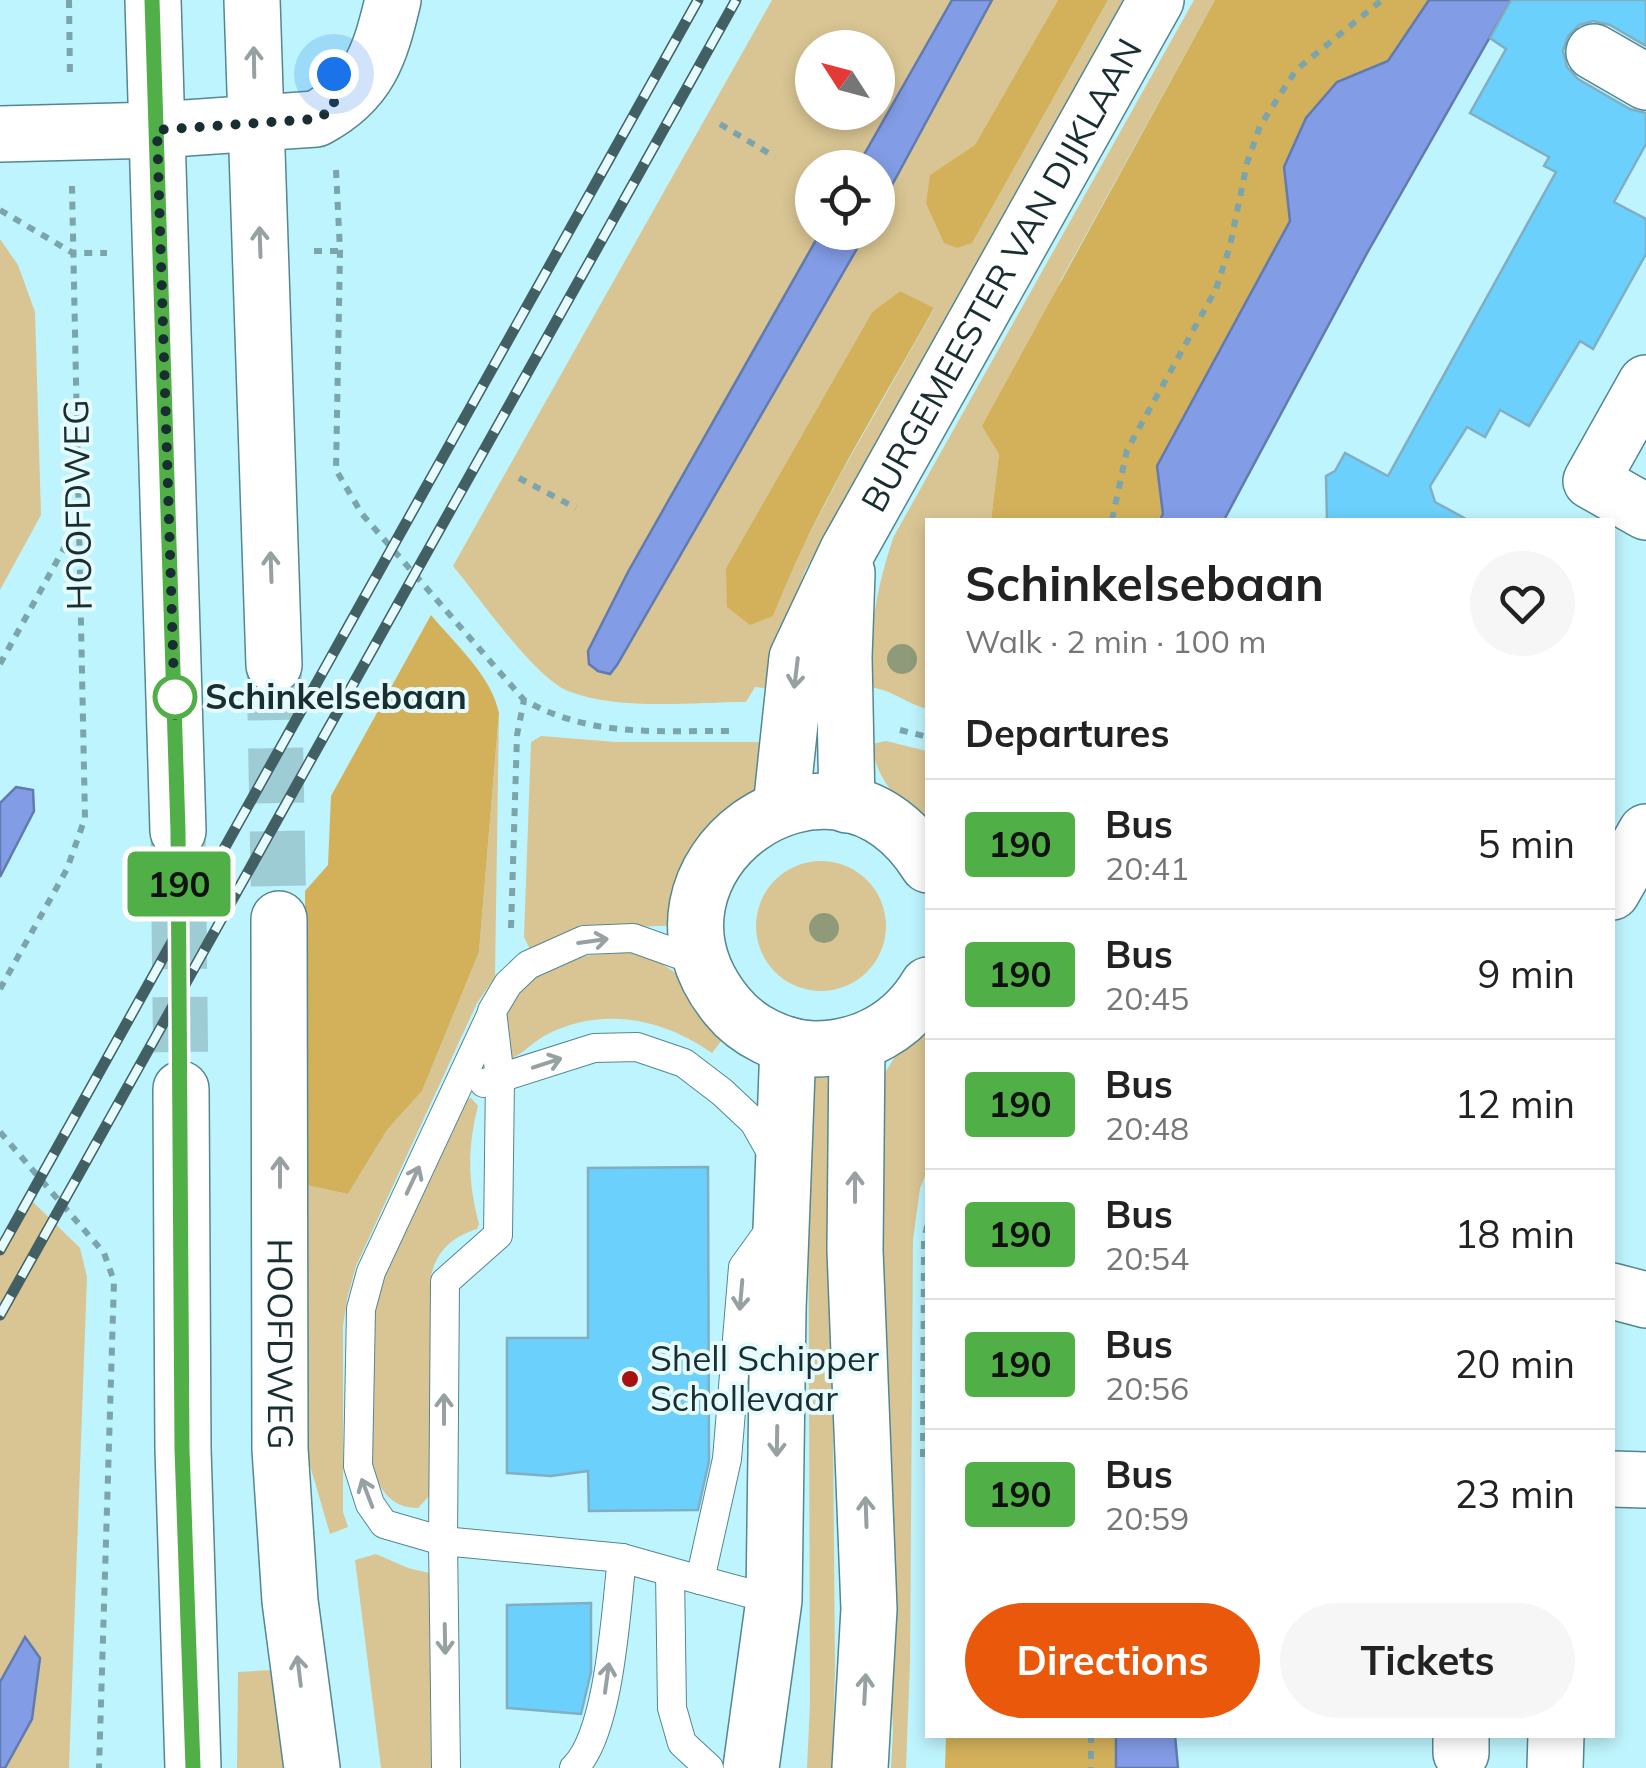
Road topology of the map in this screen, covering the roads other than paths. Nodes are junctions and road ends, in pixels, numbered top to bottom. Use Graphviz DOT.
graph roads {
  1 [pos="152,0"];
  2 [pos="252,0"];
  3 [pos="393,0"];
  4 [pos="1156,0"];
  5 [pos="1594,52"];
  6 [pos="1646,82"];
  7 [pos="255,125"];
  8 [pos="157,130"];
  9 [pos="0,134"];
  10 [pos="1646,383"];
  11 [pos="1646,512"];
  12 [pos="848,552"];
  13 [pos="274,664"];
  14 [pos="847,805"];
  15 [pos="782,808"];
  16 [pos="178,831"];
  17 [pos="1646,832"];
  18 [pos="925,861"];
  19 [pos="1615,887"];
  20 [pos="280,919"];
  21 [pos="703,963"];
  22 [pos="925,990"];
  23 [pos="492,1012"];
  24 [pos="857,1044"];
  25 [pos="788,1045"];
  26 [pos="500,1079"];
  27 [pos="181,1089"];
  28 [pos="454,1091"];
  29 [pos="784,1192"];
  30 [pos="1615,1291"];
  31 [pos="1646,1300"];
  32 [pos="1615,1480"];
  33 [pos="1646,1480"];
  34 [pos="443,1541"];
  35 [pos="622,1558"];
  36 [pos="670,1572"];
  37 [pos="700,1580"];
  38 [pos="774,1600"];
  39 [pos="191,1682"];
  40 [pos="1556,1738"];
  41 [pos="180,1768"];
  42 [pos="193,1768"];
  43 [pos="312,1768"];
  44 [pos="446,1768"];
  45 [pos="574,1768"];
  46 [pos="709,1768"];
  47 [pos="750,1768"];
  48 [pos="860,1768"];
  49 [pos="1556,1768"];
  1 -- 8 [label="street"];
  7 -- 2 [label="street, one-way"];
  3 -- 7 [label="street"];
  4 -- 12 [label="street, BURGEMEESTER VAN DIJKLAAN"];
  5 -- 6 [label="street"];
  7 -- 8 [label="street"];
  13 -- 7 [label="street, one-way"];
  8 -- 9 [label="street"];
  8 -- 16 [label="street"];
  10 -- 11 [label="street"];
  12 -- 14 [label="street, BURGEMEESTER VAN DIJKLAAN"];
  12 -- 15 [label="street, BURGEMEESTER VAN DIJKLAAN, one-way"];
  14 -- 15 [label="street"];
  14 -- 18 [label="street"];
  15 -- 21 [label="street"];
  17 -- 19 [label="street"];
  43 -- 20 [label="street, HOOFDWEG, one-way"];
  23 -- 21 [label="lane, one-way"];
  21 -- 25 [label="street"];
  22 -- 24 [label="street"];
  23 -- 26 [label="lane"];
  23 -- 28 [label="lane"];
  24 -- 25 [label="street"];
  48 -- 24 [label="street, one-way"];
  25 -- 29 [label="street"];
  26 -- 28 [label="lane"];
  26 -- 29 [label="lane, one-way"];
  34 -- 26 [label="lane, one-way"];
  27 -- 39 [label="street"];
  34 -- 28 [label="lane, one-way"];
  29 -- 37 [label="lane, one-way"];
  29 -- 38 [label="street, one-way"];
  30 -- 31 [label="street"];
  32 -- 33 [label="street"];
  34 -- 35 [label="lane"];
  34 -- 44 [label="lane, one-way"];
  35 -- 36 [label="lane"];
  45 -- 35 [label="lane, one-way"];
  36 -- 37 [label="lane"];
  36 -- 46 [label="lane"];
  37 -- 38 [label="lane"];
  38 -- 47 [label="street"];
  39 -- 41 [label="street"];
  39 -- 42 [label="street"];
  40 -- 49 [label="street"];
}
